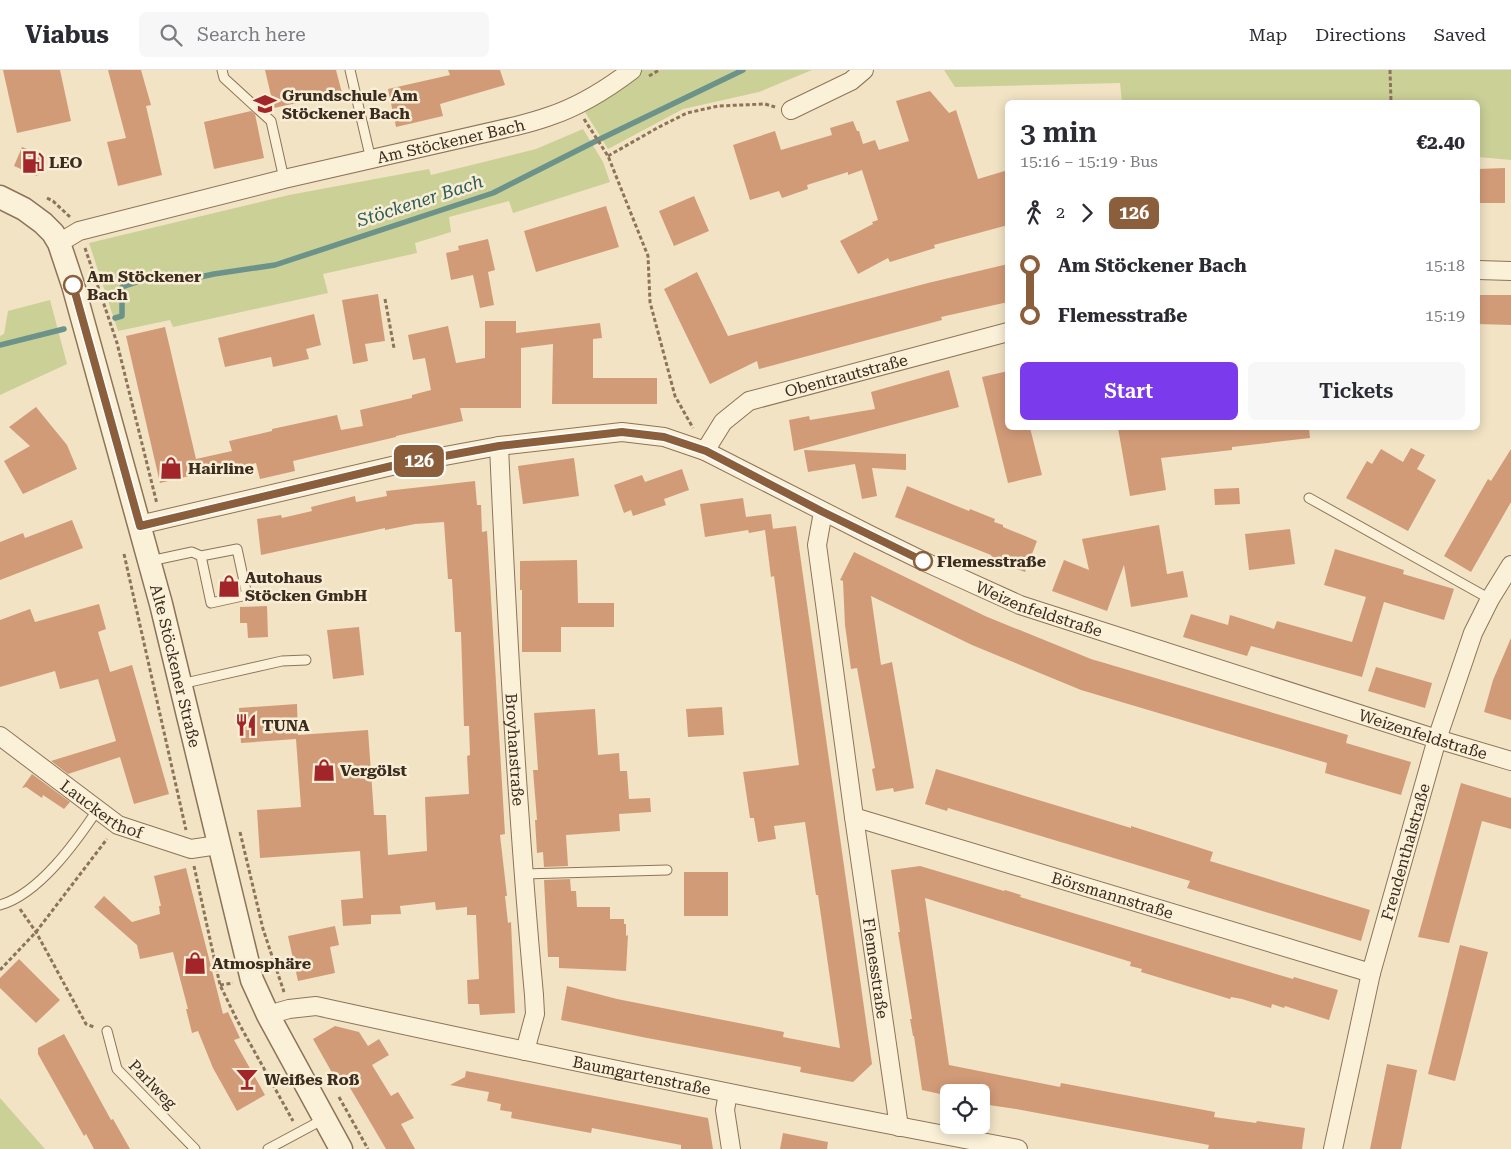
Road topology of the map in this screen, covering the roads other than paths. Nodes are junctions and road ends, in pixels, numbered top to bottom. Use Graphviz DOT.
graph roads {
  1 [pos="222,70"];
  2 [pos="350,70"];
  3 [pos="632,70"];
  4 [pos="864,70"];
  5 [pos="791,110"];
  6 [pos="371,160"];
  7 [pos="284,179"];
  8 [pos="0,198"];
  9 [pos="59,243"];
  10 [pos="1480,270"];
  11 [pos="1511,271"];
  12 [pos="1005,333"];
  13 [pos="499,446"];
  14 [pos="706,451"];
  15 [pos="1309,498"];
  16 [pos="823,512"];
  17 [pos="140,526"];
  18 [pos="201,556"];
  19 [pos="148,561"];
  20 [pos="1511,565"];
  21 [pos="1490,600"];
  22 [pos="306,660"];
  23 [pos="181,684"];
  24 [pos="0,736"];
  25 [pos="1438,739"];
  26 [pos="1511,761"];
  27 [pos="98,809"];
  28 [pos="854,817"];
  29 [pos="218,844"];
  30 [pos="667,870"];
  31 [pos="523,874"];
  32 [pos="0,905"];
  33 [pos="1371,973"];
  34 [pos="268,1015"];
  35 [pos="107,1031"];
  36 [pos="525,1052"];
  37 [pos="728,1093"];
  38 [pos="324,1119"];
  39 [pos="899,1127"];
  40 [pos="195,1149"];
  41 [pos="268,1149"];
  42 [pos="341,1149"];
  43 [pos="731,1149"];
  44 [pos="1018,1149"];
  45 [pos="1332,1149"];
  1 -- 7 [label="lane"];
  2 -- 6 [label="lane"];
  3 -- 6 [label="street, Am Stöckener Bach"];
  4 -- 5 [label="street"];
  6 -- 7 [label="street, Am Stöckener Bach"];
  7 -- 9 [label="street, Am Stöckener Bach"];
  8 -- 9 [label="street, Alte Stöckener Straße"];
  9 -- 17 [label="street, Alte Stöckener Straße"];
  10 -- 11 [label="street"];
  12 -- 14 [label="street, Obentrautstraße"];
  13 -- 14 [label="street, Weizenfeldstraße"];
  13 -- 17 [label="street, Weizenfeldstraße"];
  13 -- 31 [label="street, Broyhanstraße"];
  14 -- 16 [label="street, Weizenfeldstraße"];
  15 -- 21 [label="lane"];
  16 -- 25 [label="street, Weizenfeldstraße"];
  16 -- 28 [label="street, Flemesstraße"];
  17 -- 19 [label="street, Alte Stöckener Straße"];
  18 -- 18 [label="lane"];
  18 -- 19 [label="lane"];
  19 -- 23 [label="street, Alte Stöckener Straße"];
  20 -- 21 [label="street, Freudenthalstraße"];
  21 -- 25 [label="street, Freudenthalstraße"];
  22 -- 23 [label="lane"];
  23 -- 29 [label="street, Alte Stöckener Straße"];
  24 -- 27 [label="street, Lauckerthof"];
  25 -- 26 [label="street, Weizenfeldstraße"];
  25 -- 33 [label="street, Freudenthalstraße"];
  27 -- 29 [label="street, Lauckerthof"];
  27 -- 32 [label="lane"];
  28 -- 33 [label="street, Börsmannstraße"];
  28 -- 39 [label="street, Flemesstraße"];
  29 -- 34 [label="street, Alte Stöckener Straße"];
  30 -- 31 [label="lane"];
  31 -- 36 [label="street, Broyhanstraße"];
  33 -- 45 [label="street, Freudenthalstraße"];
  34 -- 36 [label="street, Baumgartenstraße"];
  34 -- 38 [label="street, Alte Stöckener Straße"];
  35 -- 40 [label="lane, Parlweg"];
  36 -- 37 [label="street, Baumgartenstraße"];
  37 -- 39 [label="street, Baumgartenstraße"];
  37 -- 43 [label="street"];
  38 -- 41 [label="lane"];
  38 -- 42 [label="street, Alte Stöckener Straße"];
  39 -- 44 [label="street, Baumgartenstraße"];
}
